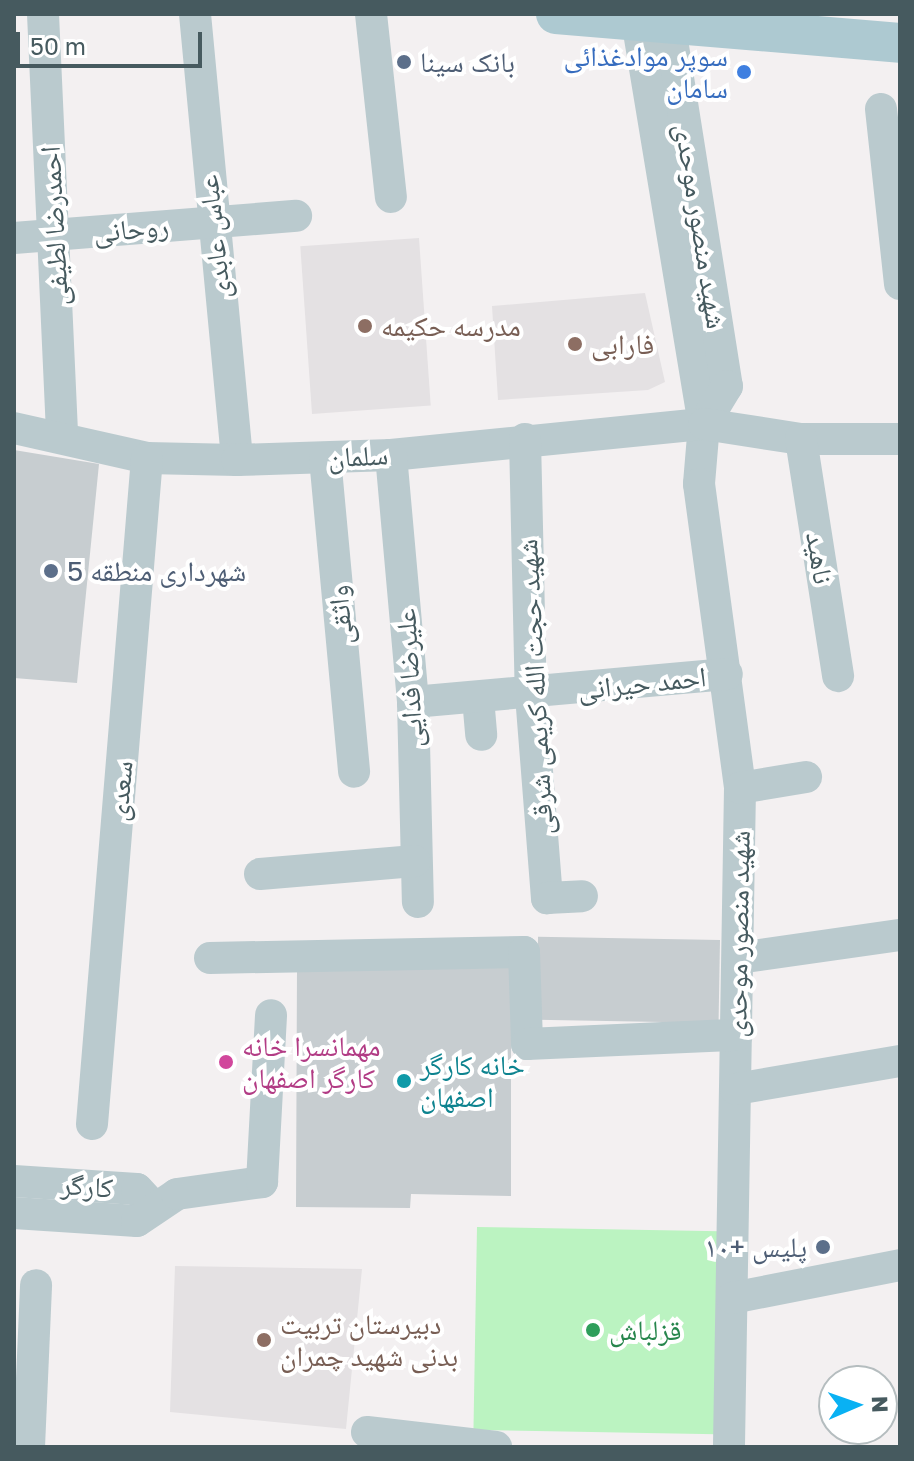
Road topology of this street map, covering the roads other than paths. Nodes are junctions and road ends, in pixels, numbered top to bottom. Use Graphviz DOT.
graph roads {
  1 [pos="43,14"];
  2 [pos="195,14"];
  3 [pos="371,14"];
  4 [pos="556,14"];
  5 [pos="647,18"];
  6 [pos="900,43"];
  7 [pos="881,109"];
  8 [pos="391,197"];
  9 [pos="296,216"];
  10 [pos="212,223"];
  11 [pos="55,235"];
  12 [pos="14,238"];
  13 [pos="900,278"];
  14 [pos="900,284"];
  15 [pos="704,424"];
  16 [pos="14,428"];
  17 [pos="62,438"];
  18 [pos="525,439"];
  19 [pos="801,439"];
  20 [pos="900,439"];
  21 [pos="391,455"];
  22 [pos="147,458"];
  23 [pos="325,458"];
  24 [pos="237,460"];
  25 [pos="727,674"];
  26 [pos="838,676"];
  27 [pos="531,695"];
  28 [pos="478,698"];
  29 [pos="413,702"];
  30 [pos="481,735"];
  31 [pos="354,772"];
  32 [pos="806,777"];
  33 [pos="740,788"];
  34 [pos="414,861"];
  35 [pos="260,874"];
  36 [pos="582,896"];
  37 [pos="418,902"];
  38 [pos="900,935"];
  39 [pos="210,958"];
  40 [pos="738,958"];
  41 [pos="271,1015"];
  42 [pos="737,1035"];
  43 [pos="900,1061"];
  44 [pos="736,1089"];
  45 [pos="92,1124"];
  46 [pos="14,1181"];
  47 [pos="152,1205"];
  48 [pos="14,1213"];
  49 [pos="900,1265"];
  50 [pos="36,1285"];
  51 [pos="732,1298"];
  52 [pos="367,1432"];
  53 [pos="29,1447"];
  54 [pos="496,1447"];
  55 [pos="729,1447"];
  1 -- 11 [label="street, احمدرضا لطیفی"];
  2 -- 10 [label="street, عباس عابدی"];
  3 -- 8 [label="street"];
  4 -- 5 [label="main road"];
  5 -- 6 [label="main road"];
  5 -- 15 [label="street, شهید منصور موحدی"];
  7 -- 13 [label="street"];
  9 -- 10 [label="street, روحانی"];
  10 -- 11 [label="street, روحانی"];
  10 -- 24 [label="street, عباس عابدی"];
  11 -- 12 [label="street, روحانی"];
  11 -- 17 [label="street, احمدرضا لطیفی"];
  13 -- 14 [label="street"];
  15 -- 18 [label="street, سلمان"];
  15 -- 19 [label="street, سلمان"];
  15 -- 25 [label="street, شهید منصور موحدی"];
  16 -- 17 [label="street, سلمان"];
  17 -- 22 [label="street, سلمان"];
  18 -- 21 [label="street, سلمان"];
  18 -- 27 [label="street, شهید حجت الله کریمی شرقی"];
  19 -- 20 [label="street, سلمان"];
  19 -- 26 [label="street, ناهید"];
  21 -- 23 [label="street, سلمان"];
  21 -- 29 [label="street, علیرضا فدایی"];
  22 -- 24 [label="street, سلمان"];
  22 -- 45 [label="street, سعدی"];
  23 -- 24 [label="street, سلمان"];
  23 -- 31 [label="street, واثقی"];
  25 -- 27 [label="street, احمد حیرانی"];
  25 -- 33 [label="street, شهید منصور موحدی"];
  27 -- 28 [label="street, احمد حیرانی"];
  27 -- 36 [label="street, شهید حجت الله کریمی شرقی"];
  28 -- 29 [label="street, احمد حیرانی"];
  28 -- 30 [label="street"];
  29 -- 34 [label="street, علیرضا فدایی"];
  32 -- 33 [label="street"];
  33 -- 40 [label="street, شهید منصور موحدی"];
  34 -- 35 [label="street"];
  34 -- 37 [label="street, علیرضا فدایی"];
  38 -- 40 [label="street"];
  39 -- 42 [label="street"];
  40 -- 42 [label="street, شهید منصور موحدی"];
  41 -- 47 [label="street"];
  42 -- 44 [label="street, شهید منصور موحدی"];
  43 -- 44 [label="street"];
  44 -- 51 [label="street, شهید منصور موحدی"];
  46 -- 47 [label="street, کارگر"];
  47 -- 48 [label="street, کارگر"];
  49 -- 51 [label="street"];
  50 -- 53 [label="street"];
  51 -- 55 [label="street, شهید منصور موحدی"];
  52 -- 54 [label="street"];
}
